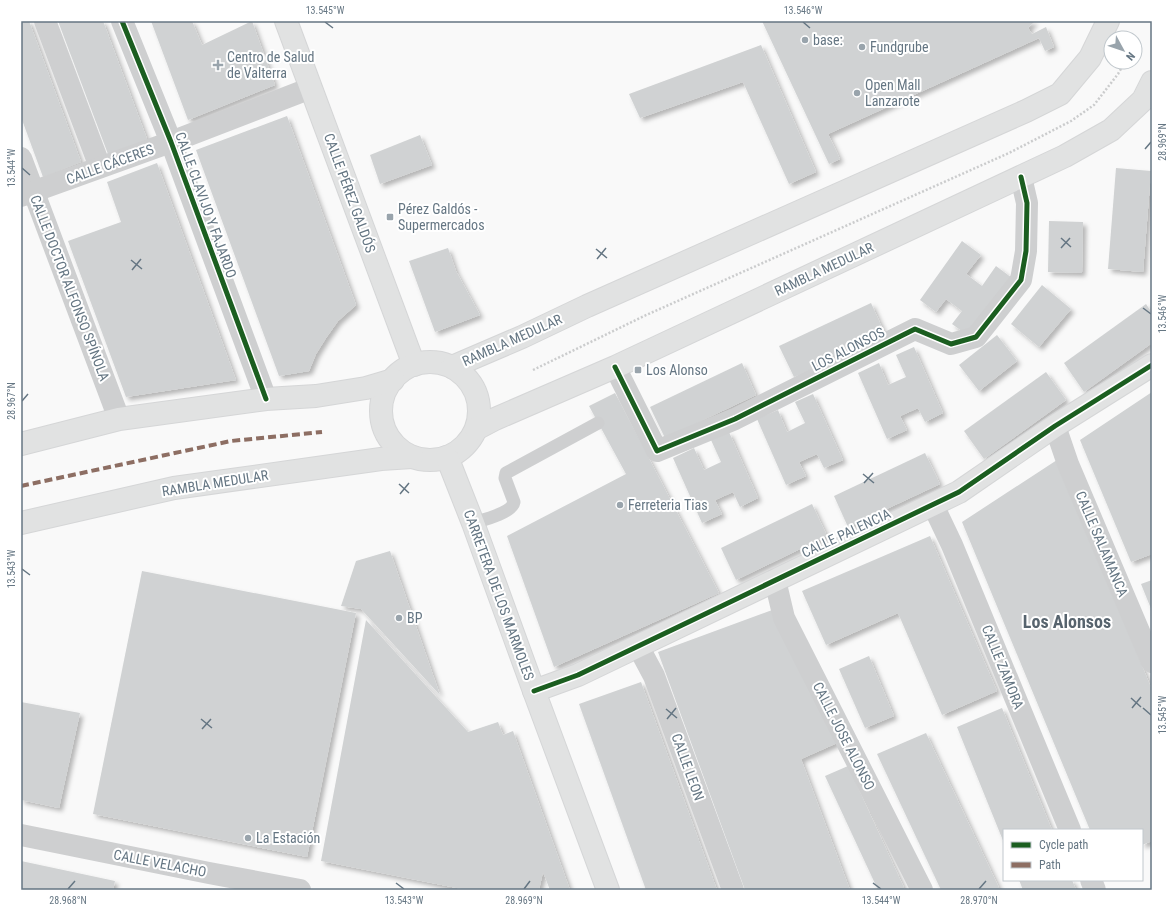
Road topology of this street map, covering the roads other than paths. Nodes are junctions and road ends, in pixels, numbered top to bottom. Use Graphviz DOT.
graph roads {
  1 [pos="45,21"];
  2 [pos="122,21"];
  3 [pos="286,21"];
  4 [pos="1108,21"];
  5 [pos="1152,82"];
  6 [pos="311,88"];
  7 [pos="170,142"];
  8 [pos="21,158"];
  9 [pos="100,167"];
  10 [pos="1021,177"];
  11 [pos="27,193"];
  12 [pos="414,365"];
  13 [pos="1152,365"];
  14 [pos="452,367"];
  15 [pos="615,367"];
  16 [pos="393,380"];
  17 [pos="266,399"];
  18 [pos="119,419"];
  19 [pos="598,424"];
  20 [pos="1055,426"];
  21 [pos="476,429"];
  22 [pos="21,444"];
  23 [pos="412,457"];
  24 [pos="447,457"];
  25 [pos="933,505"];
  26 [pos="21,523"];
  27 [pos="473,523"];
  28 [pos="775,580"];
  29 [pos="638,646"];
  30 [pos="1152,662"];
  31 [pos="534,691"];
  32 [pos="1070,829"];
  33 [pos="21,835"];
  34 [pos="207,882"];
  35 [pos="300,890"];
  36 [pos="608,890"];
  37 [pos="733,890"];
  38 [pos="922,890"];
  1 -- 9 [label="street"];
  2 -- 7 [label="street, CALLE CLAVIJO Y FAJARDO"];
  3 -- 6 [label="main road, CALLE PÉREZ GALDÓS"];
  4 -- 14 [label="main road, RAMBLA MEDULAR"];
  5 -- 10 [label="main road, RAMBLA MEDULAR"];
  6 -- 7 [label="street, CALLE CÁCERES"];
  6 -- 12 [label="main road, CALLE PÉREZ GALDÓS"];
  7 -- 9 [label="street, CALLE CÁCERES"];
  7 -- 17 [label="street, CALLE CLAVIJO Y FAJARDO"];
  8 -- 11 [label="street, CALLE DOCTOR ALFONSO SPÍNOLA"];
  9 -- 11 [label="street, CALLE CÁCERES"];
  10 -- 15 [label="main road, RAMBLA MEDULAR"];
  10 -- 15 [label="street, LOS ALONSOS"];
  11 -- 18 [label="street, CALLE DOCTOR ALFONSO SPÍNOLA"];
  12 -- 14 [label="main road"];
  12 -- 16 [label="main road"];
  13 -- 20 [label="main road, CALLE PALENCIA"];
  14 -- 21 [label="main road"];
  15 -- 21 [label="main road, RAMBLA MEDULAR"];
  16 -- 17 [label="main road"];
  16 -- 23 [label="main road"];
  17 -- 18 [label="main road"];
  18 -- 22 [label="main road"];
  19 -- 27 [label="lane"];
  20 -- 25 [label="main road, CALLE PALENCIA"];
  20 -- 30 [label="street, CALLE SALAMANCA"];
  21 -- 24 [label="main road"];
  23 -- 24 [label="main road"];
  23 -- 26 [label="main road, RAMBLA MEDULAR"];
  24 -- 27 [label="main road, CARRETERA DE LOS MARMOLES"];
  25 -- 28 [label="main road, CALLE PALENCIA"];
  25 -- 32 [label="street, CALLE ZAMORA"];
  27 -- 31 [label="main road, CARRETERA DE LOS MARMOLES"];
  28 -- 29 [label="main road, CALLE PALENCIA"];
  28 -- 38 [label="street, CALLE JOSE ALONSO"];
  29 -- 31 [label="main road, CALLE PALENCIA"];
  29 -- 37 [label="street, CALLE LEON"];
  31 -- 36 [label="main road, CARRETERA DE LOS MARMOLES"];
  33 -- 34 [label="street, CALLE VELACHO"];
  34 -- 35 [label="street, CALLE VELACHO"];
}
